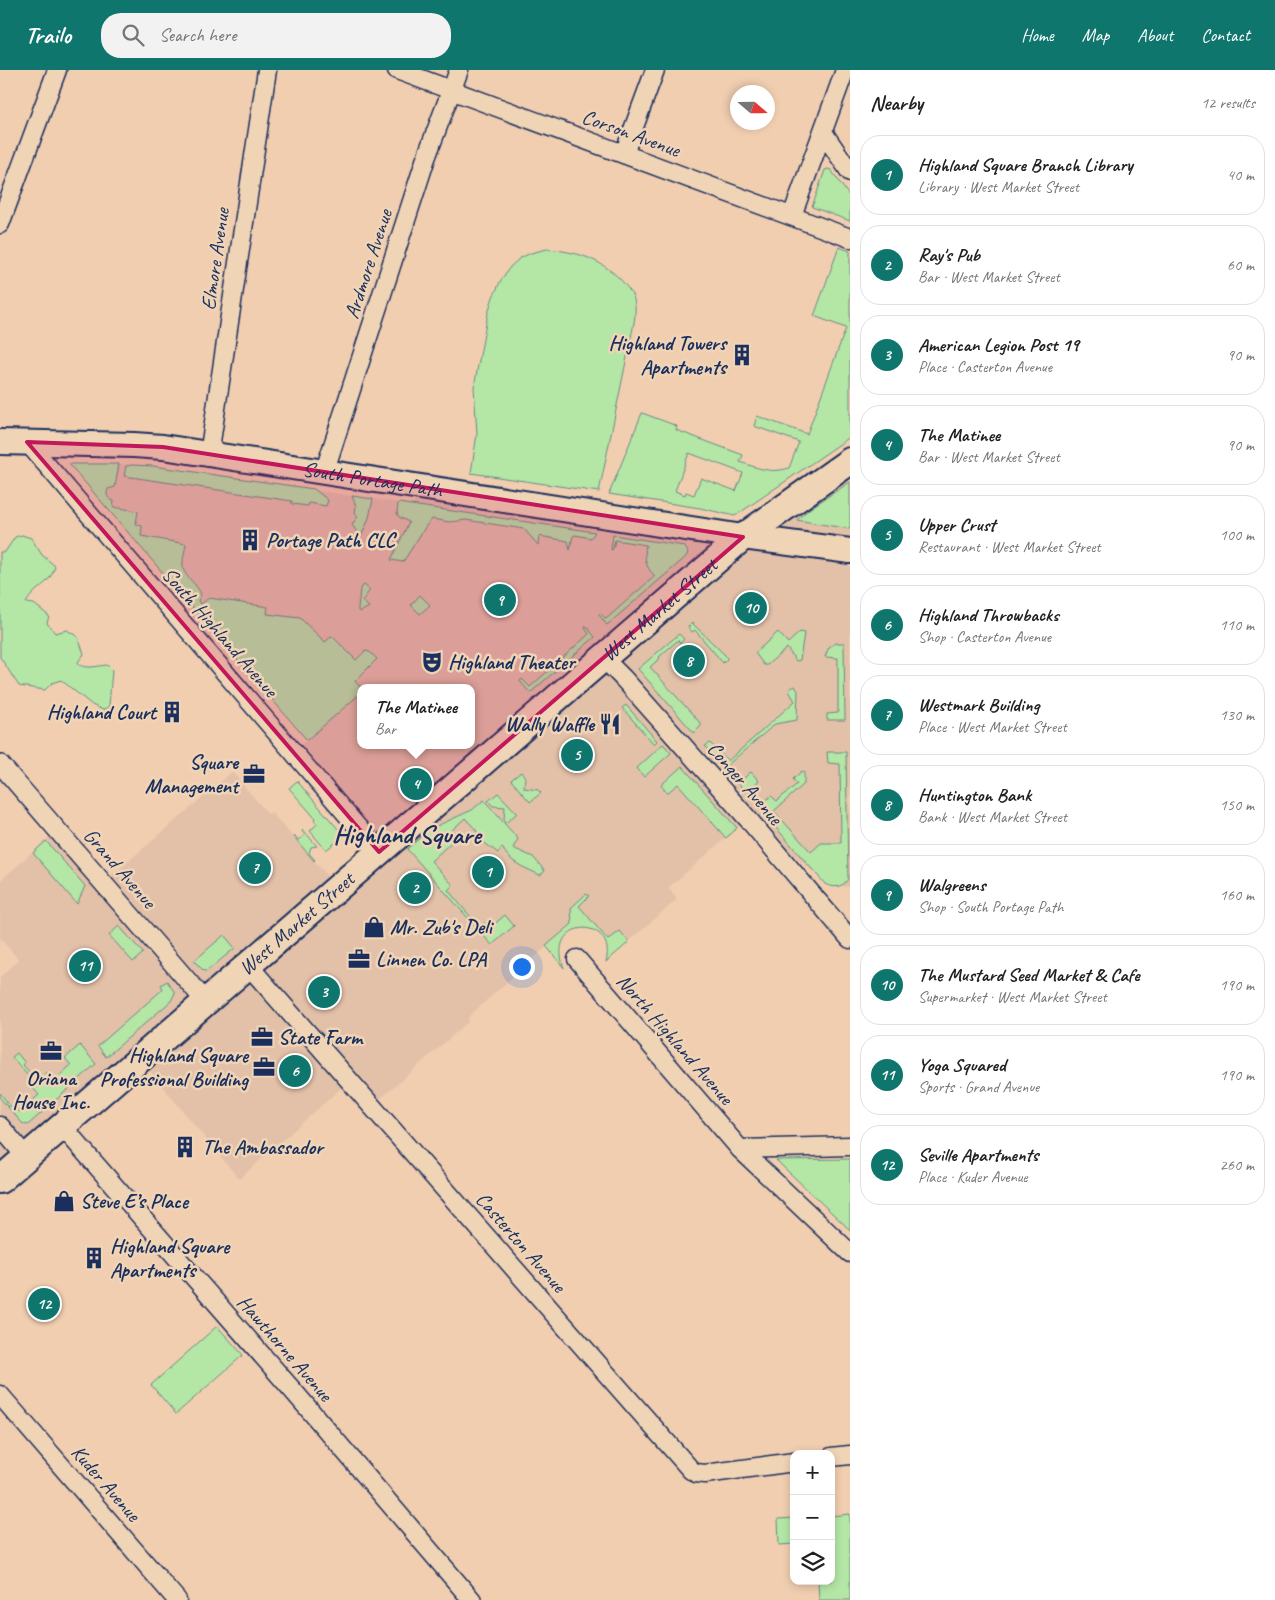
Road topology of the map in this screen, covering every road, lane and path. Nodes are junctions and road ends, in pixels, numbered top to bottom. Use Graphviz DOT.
graph roads {
  1 [pos="58,70"];
  2 [pos="266,70"];
  3 [pos="397,70"];
  4 [pos="459,70"];
  5 [pos="655,70"];
  6 [pos="845,70"];
  7 [pos="452,90"];
  8 [pos="823,132"];
  9 [pos="624,154"];
  10 [pos="850,172"];
  11 [pos="792,216"];
  12 [pos="0,224"];
  13 [pos="850,238"];
  14 [pos="0,442"];
  15 [pos="26,442"];
  16 [pos="209,455"];
  17 [pos="850,461"];
  18 [pos="324,472"];
  19 [pos="743,537"];
  20 [pos="850,551"];
  21 [pos="603,658"];
  22 [pos="0,764"];
  23 [pos="379,852"];
  24 [pos="850,939"];
  25 [pos="577,959"];
  26 [pos="248,965"];
  27 [pos="206,1002"];
  28 [pos="0,1126"];
  29 [pos="62,1126"];
  30 [pos="850,1146"];
  31 [pos="740,1149"];
  32 [pos="26,1157"];
  33 [pos="0,1180"];
  34 [pos="850,1253"];
  35 [pos="0,1395"];
  36 [pos="850,1455"];
  37 [pos="835,1457"];
  38 [pos="790,1463"];
  39 [pos="177,1600"];
  40 [pos="472,1600"];
  1 -- 12 [label="street"];
  2 -- 16 [label="street, Elmore Avenue"];
  3 -- 7 [label="street, Corson Avenue"];
  4 -- 7 [label="street, Ardmore Avenue"];
  5 -- 9 [label="street"];
  6 -- 8 [label="street"];
  7 -- 9 [label="street, Corson Avenue"];
  7 -- 18 [label="street, Ardmore Avenue"];
  8 -- 10 [label="street"];
  8 -- 11 [label="street"];
  9 -- 11 [label="street, Corson Avenue"];
  11 -- 13 [label="street, Corson Avenue"];
  14 -- 15 [label="main road, South Portage Path"];
  15 -- 16 [label="main road, South Portage Path"];
  15 -- 23 [label="street, South Highland Avenue"];
  16 -- 18 [label="main road, South Portage Path"];
  17 -- 19 [label="main road, West Market Street"];
  18 -- 19 [label="main road, South Portage Path"];
  19 -- 20 [label="main road, South Portage Path"];
  19 -- 21 [label="main road, West Market Street"];
  21 -- 23 [label="main road, West Market Street"];
  21 -- 24 [label="street, Conger Avenue"];
  22 -- 27 [label="street, Grand Avenue"];
  23 -- 26 [label="main road, West Market Street"];
  25 -- 31 [label="street, North Highland Avenue"];
  26 -- 27 [label="main road, West Market Street"];
  26 -- 38 [label="street, Casterton Avenue"];
  27 -- 29 [label="main road, West Market Street"];
  28 -- 32 [label="street"];
  29 -- 32 [label="main road, West Market Street"];
  29 -- 40 [label="street, Hawthorne Avenue"];
  30 -- 31 [label="street"];
  31 -- 34 [label="street, North Highland Avenue"];
  32 -- 33 [label="main road, West Market Street"];
  35 -- 39 [label="street, Kuder Avenue"];
  36 -- 37 [label="street"];
}
